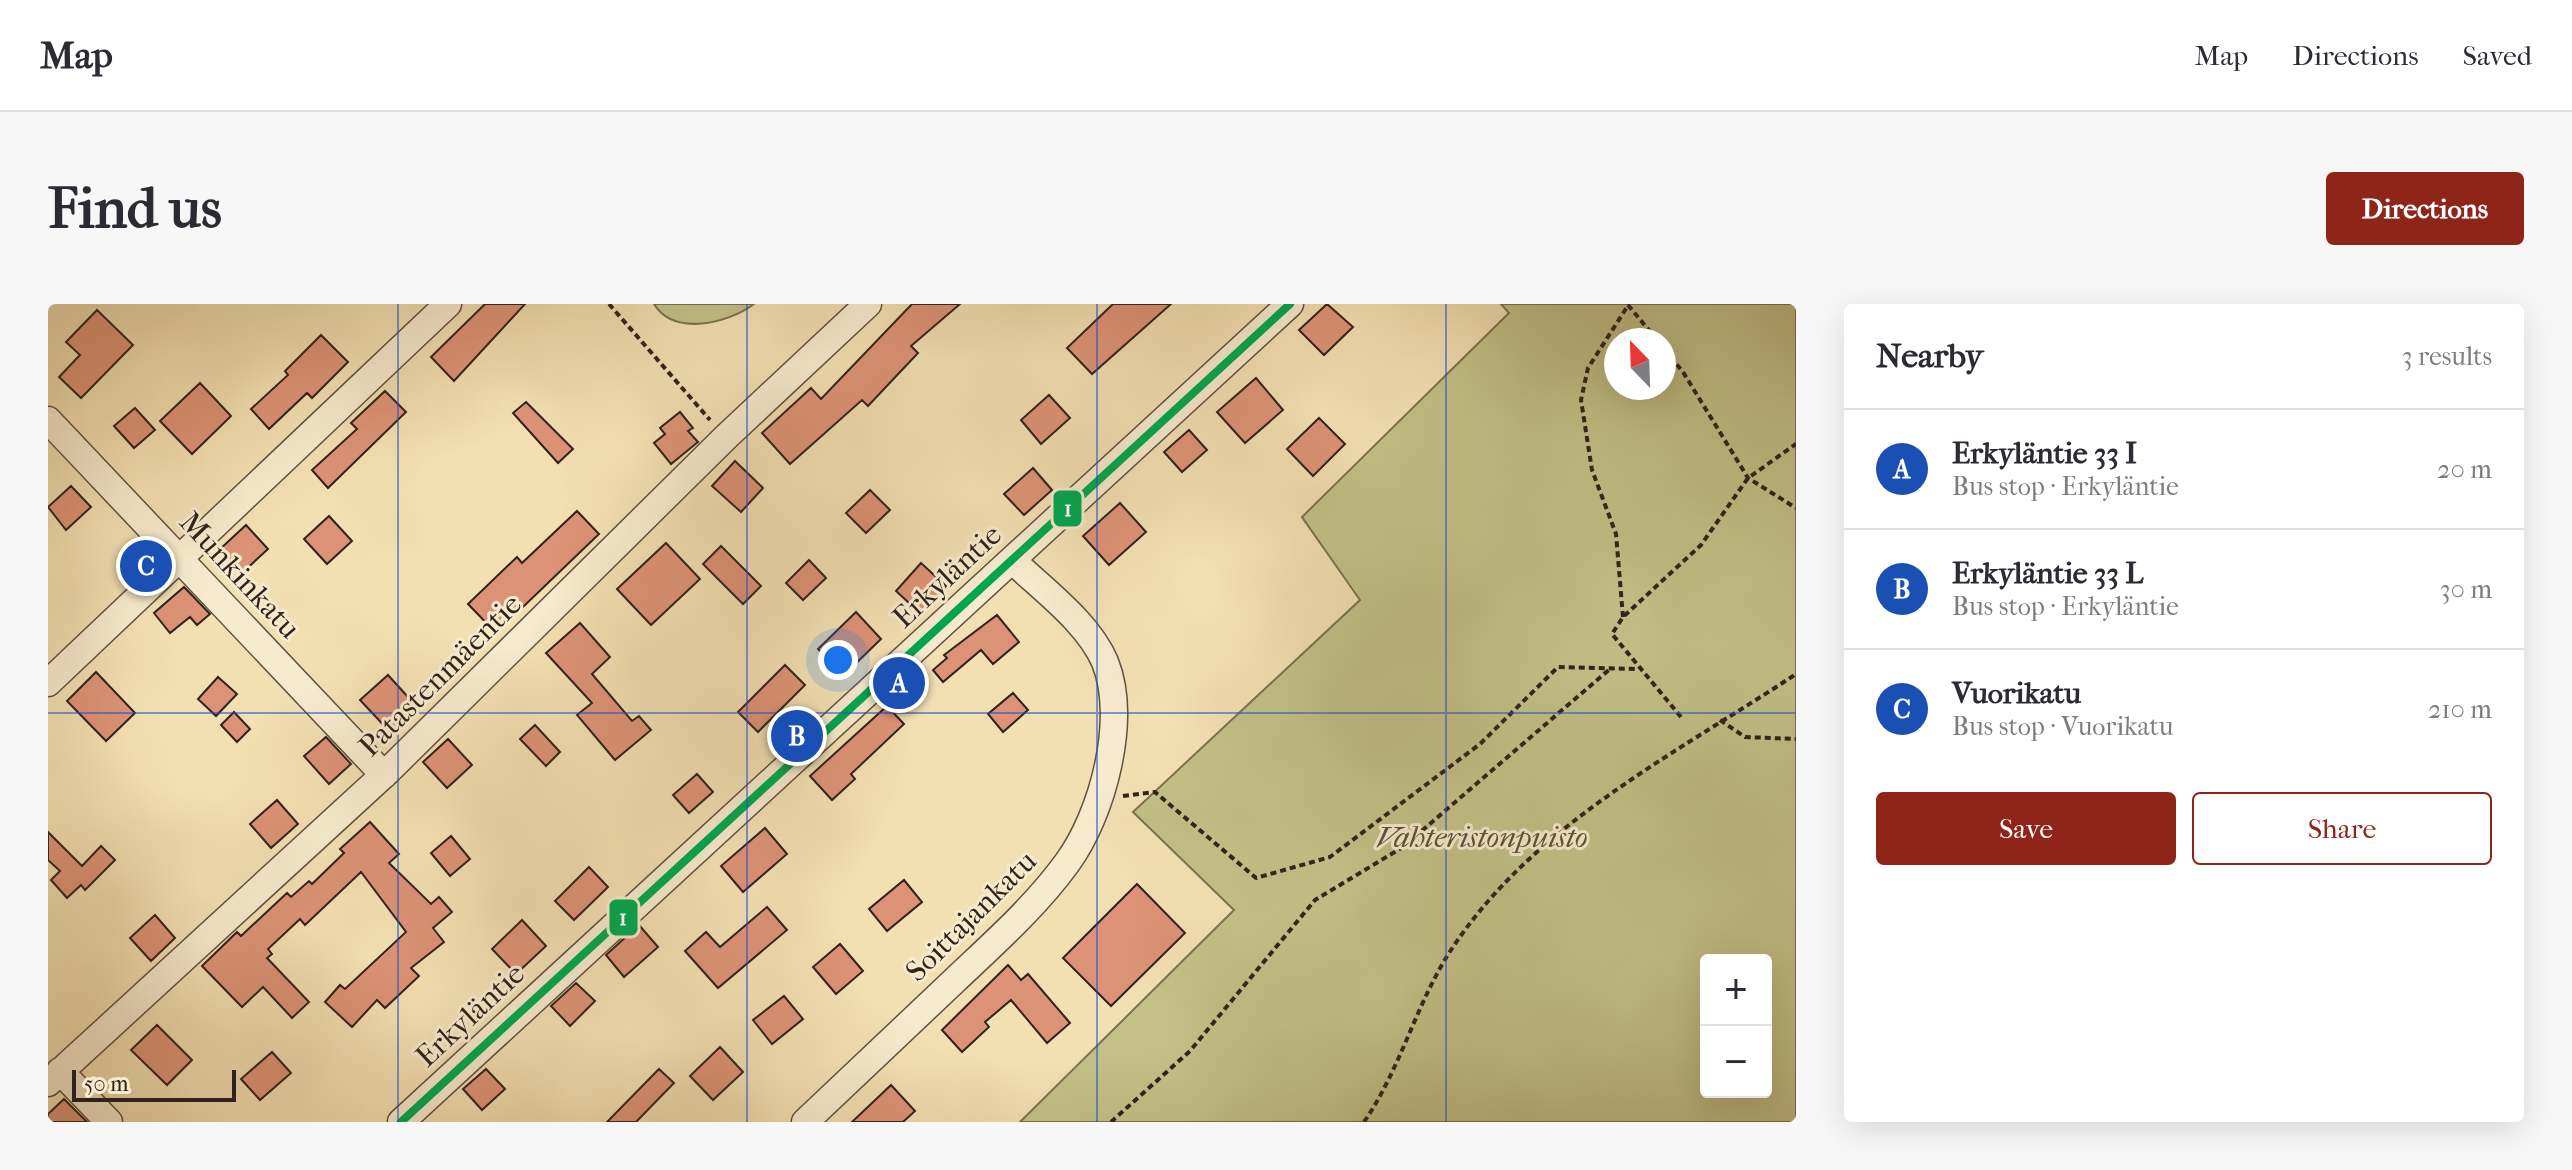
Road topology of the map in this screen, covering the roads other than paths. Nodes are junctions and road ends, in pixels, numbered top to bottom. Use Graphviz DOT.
graph roads {
  1 [pos="448,304"];
  2 [pos="868,304"];
  3 [pos="1290,304"];
  4 [pos="48,420"];
  5 [pos="181,558"];
  6 [pos="1012,560"];
  7 [pos="48,683"];
  8 [pos="384,775"];
  9 [pos="54,1077"];
  10 [pos="109,1122"];
  11 [pos="401,1122"];
  12 [pos="805,1122"];
  1 -- 5 [label="street"];
  2 -- 8 [label="street, Patastenmäentie"];
  3 -- 6 [label="street, Erkyläntie"];
  4 -- 5 [label="street, Munkinkatu"];
  5 -- 7 [label="street"];
  5 -- 8 [label="street, Munkinkatu"];
  6 -- 11 [label="street, Erkyläntie"];
  6 -- 12 [label="street, Soittajankatu"];
  8 -- 9 [label="street, Patastenmäentie"];
  9 -- 10 [label="street"];
}
